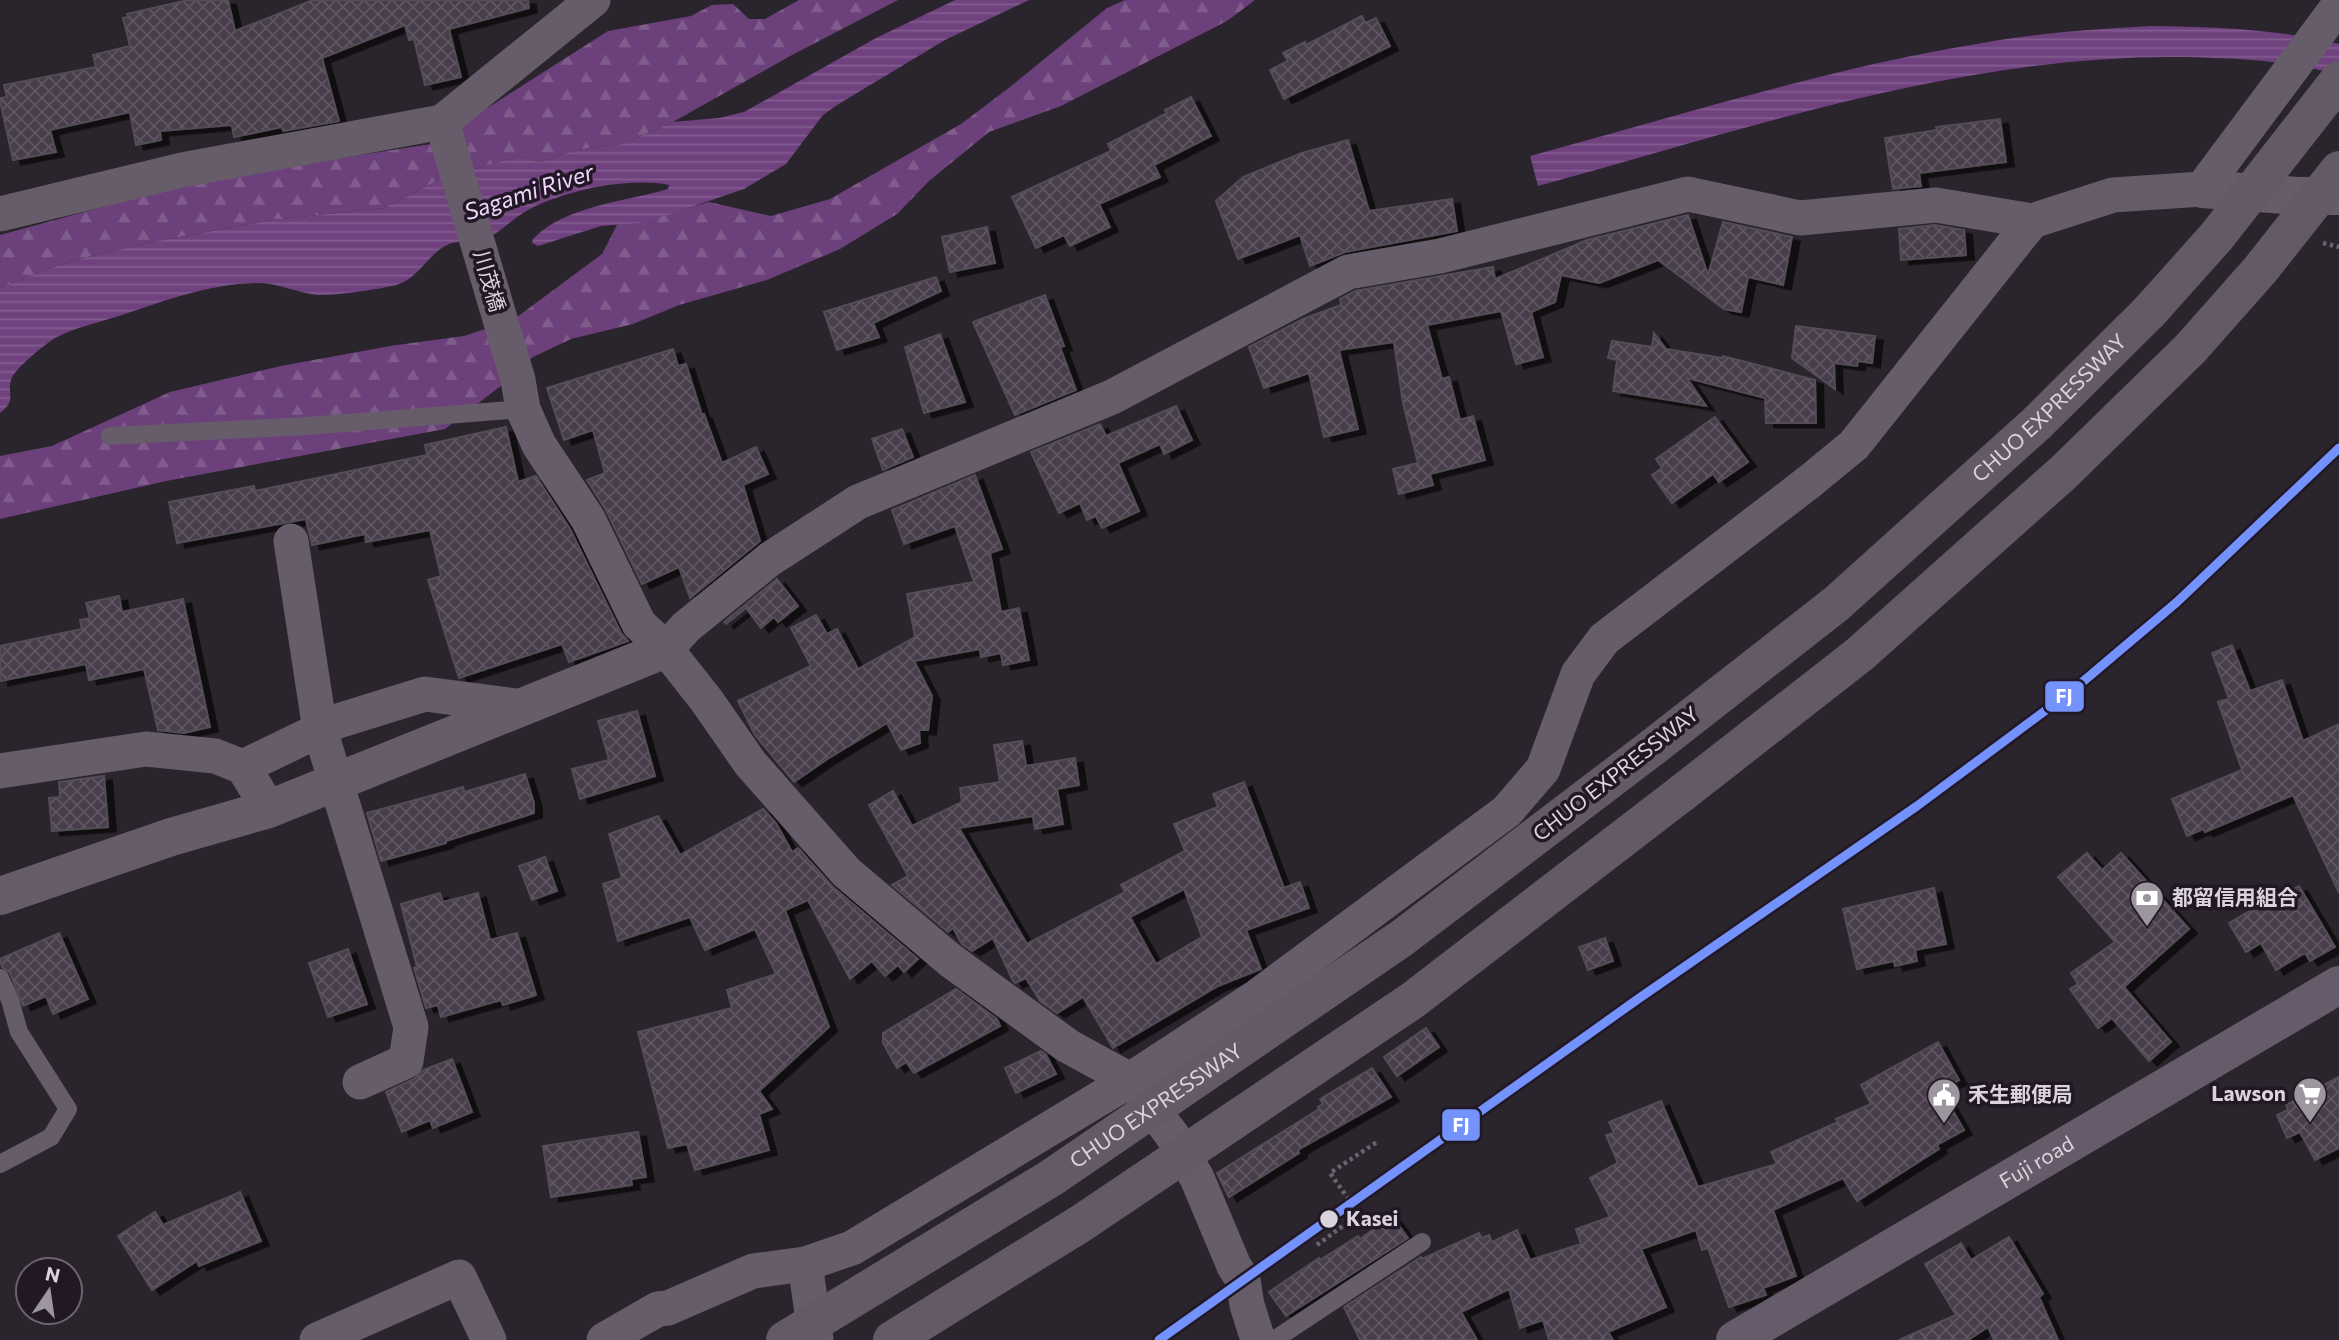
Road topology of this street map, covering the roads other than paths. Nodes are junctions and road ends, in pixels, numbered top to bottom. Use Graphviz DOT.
graph roads {
  1 [pos="593,0"];
  2 [pos="2336,9"];
  3 [pos="2339,80"];
  4 [pos="445,132"];
  5 [pos="2339,170"];
  6 [pos="2202,189"];
  7 [pos="2339,196"];
  8 [pos="0,214"];
  9 [pos="2032,221"];
  10 [pos="520,394"];
  11 [pos="110,436"];
  12 [pos="291,541"];
  13 [pos="666,649"];
  14 [pos="523,707"];
  15 [pos="320,730"];
  16 [pos="243,767"];
  17 [pos="0,771"];
  18 [pos="335,782"];
  19 [pos="269,809"];
  20 [pos="0,896"];
  21 [pos="0,978"];
  22 [pos="2339,985"];
  23 [pos="1130,1080"];
  24 [pos="360,1082"];
  25 [pos="0,1164"];
  26 [pos="1422,1242"];
  27 [pos="805,1264"];
  28 [pos="1774,1331"];
  29 [pos="317,1340"];
  30 [pos="489,1340"];
  31 [pos="604,1340"];
  32 [pos="785,1340"];
  33 [pos="816,1340"];
  34 [pos="892,1340"];
  35 [pos="1258,1340"];
  36 [pos="1274,1340"];
  37 [pos="1735,1340"];
  1 -- 4 [label="street"];
  2 -- 6 [label="street"];
  3 -- 32 [label="highway, CHUO EXPRESSWAY, bridge"];
  4 -- 8 [label="street"];
  4 -- 10 [label="street, 川茂橋"];
  5 -- 34 [label="highway, bridge"];
  6 -- 7 [label="street"];
  6 -- 9 [label="street"];
  9 -- 13 [label="street"];
  9 -- 23 [label="street"];
  10 -- 11 [label="lane"];
  10 -- 13 [label="street, 川茂橋"];
  12 -- 15 [label="street"];
  13 -- 14 [label="street"];
  13 -- 23 [label="street, 川茂橋"];
  14 -- 15 [label="street"];
  14 -- 18 [label="street"];
  15 -- 16 [label="street"];
  15 -- 18 [label="street"];
  16 -- 17 [label="street"];
  16 -- 19 [label="street"];
  18 -- 19 [label="street"];
  18 -- 24 [label="street"];
  19 -- 20 [label="street"];
  21 -- 25 [label="lane"];
  22 -- 28 [label="highway, Fuji road"];
  23 -- 27 [label="street"];
  23 -- 35 [label="street"];
  26 -- 36 [label="lane"];
  27 -- 31 [label="street"];
  27 -- 33 [label="street"];
  28 -- 37 [label="highway, Fuji road"];
  29 -- 30 [label="street"];
}
